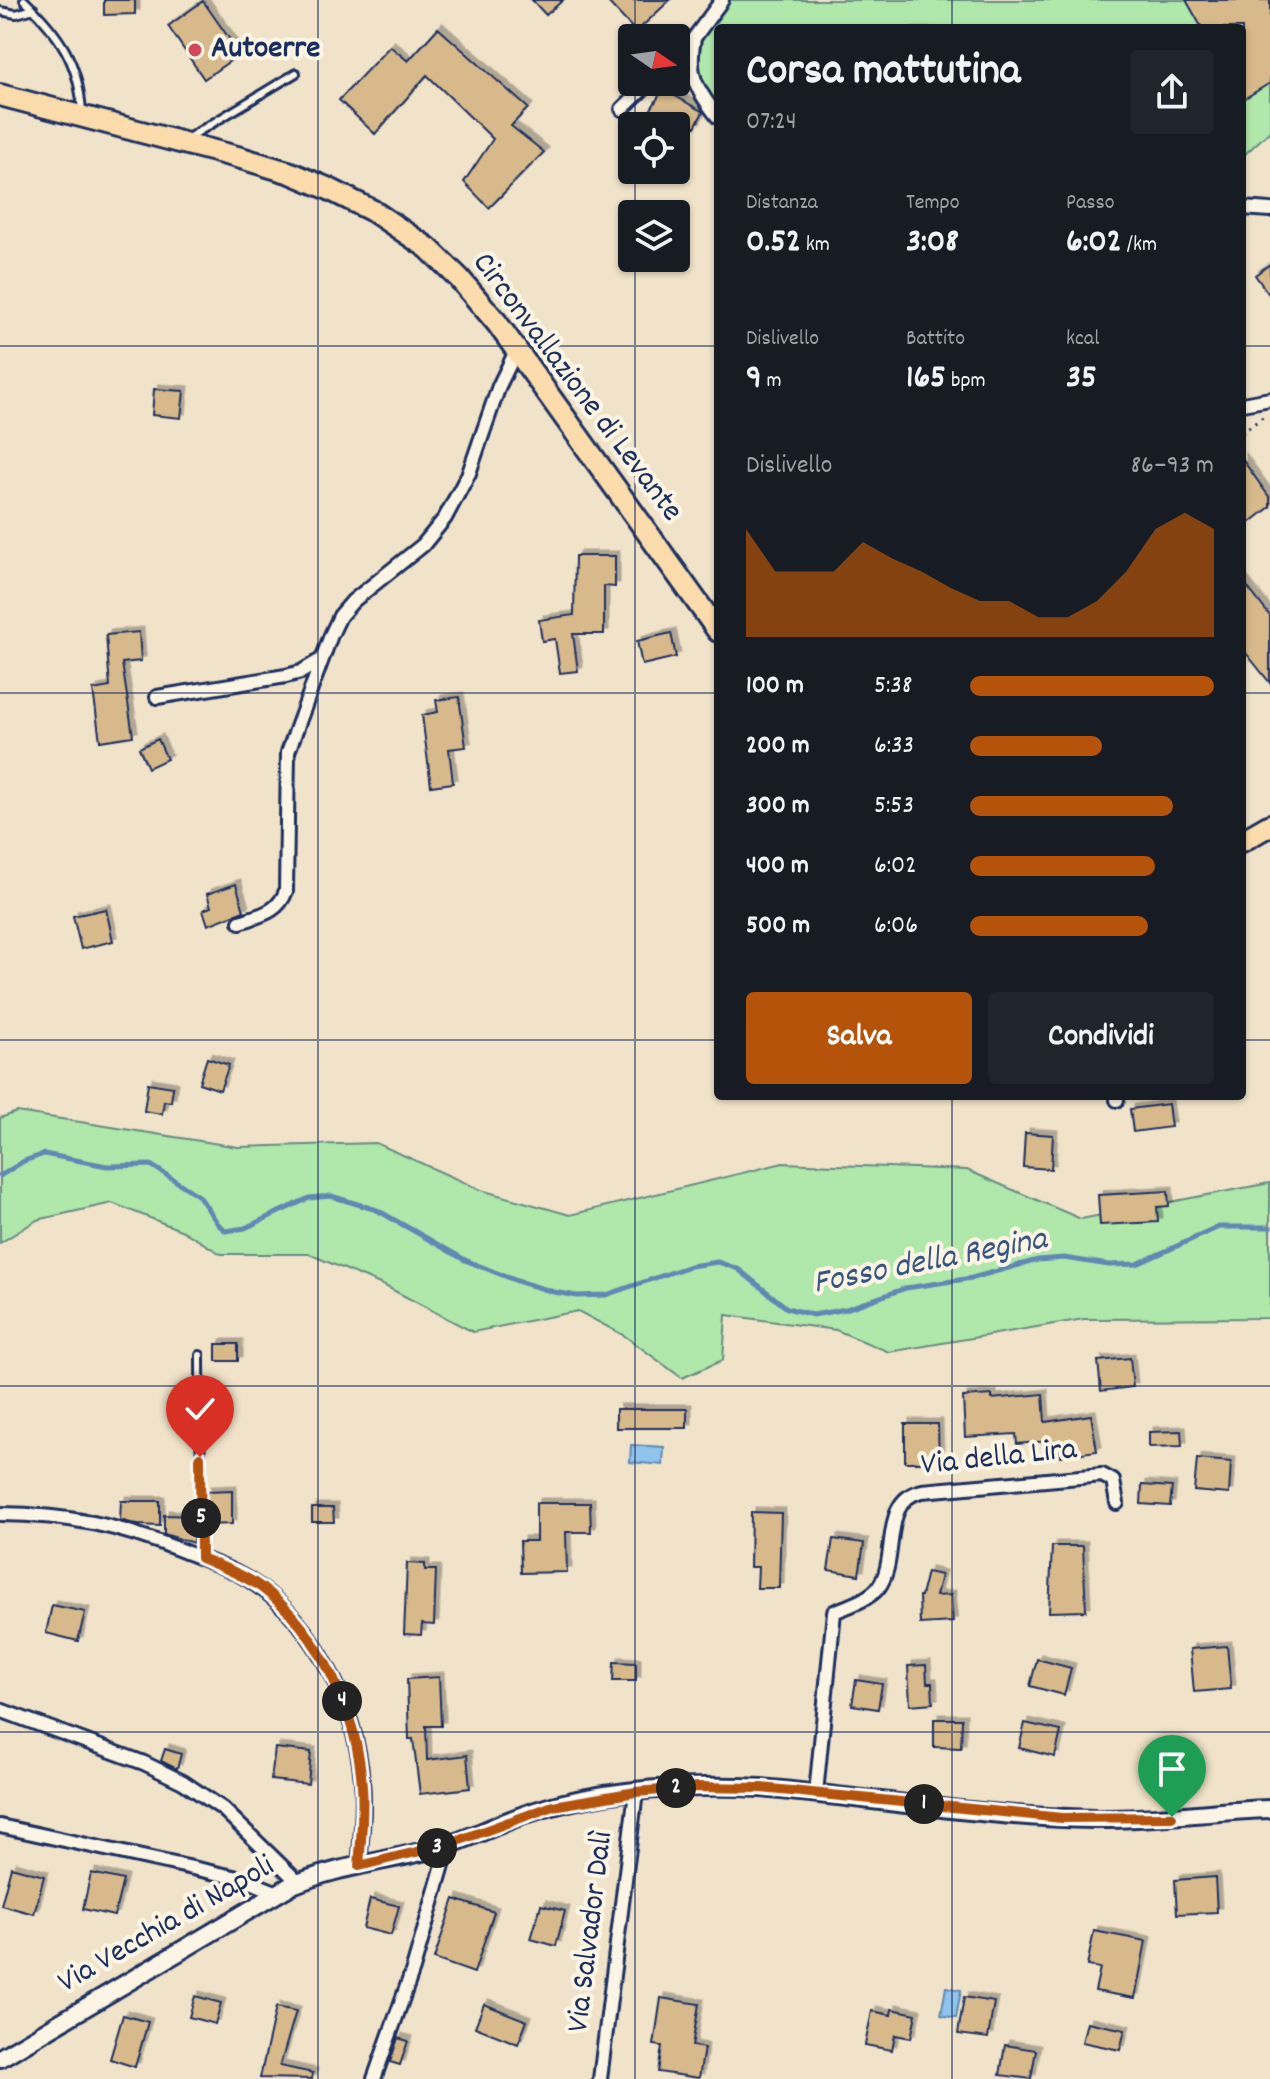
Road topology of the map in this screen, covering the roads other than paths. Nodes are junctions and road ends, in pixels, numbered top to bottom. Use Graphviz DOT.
graph roads {
  1 [pos="24,0"];
  2 [pos="722,0"];
  3 [pos="34,9"];
  4 [pos="0,11"];
  5 [pos="694,38"];
  6 [pos="690,42"];
  7 [pos="296,73"];
  8 [pos="0,95"];
  9 [pos="635,96"];
  10 [pos="622,109"];
  11 [pos="714,111"];
  12 [pos="82,116"];
  13 [pos="181,142"];
  14 [pos="1246,208"];
  15 [pos="1270,210"];
  16 [pos="517,349"];
  17 [pos="1270,399"];
  18 [pos="1246,403"];
  19 [pos="714,625"];
  20 [pos="321,660"];
  21 [pos="157,697"];
  22 [pos="1270,825"];
  23 [pos="1246,839"];
  24 [pos="240,922"];
  25 [pos="200,1355"];
  26 [pos="1117,1503"];
  27 [pos="0,1514"];
  28 [pos="201,1558"];
  29 [pos="0,1710"];
  30 [pos="636,1792"];
  31 [pos="816,1793"];
  32 [pos="1270,1809"];
  33 [pos="0,1826"];
  34 [pos="449,1844"];
  35 [pos="359,1866"];
  36 [pos="298,1882"];
  37 [pos="276,1892"];
  38 [pos="0,2058"];
  39 [pos="374,2079"];
  40 [pos="600,2079"];
  1 -- 3 [label="lane"];
  2 -- 5 [label="street"];
  3 -- 4 [label="lane"];
  3 -- 12 [label="lane"];
  5 -- 6 [label="street"];
  5 -- 11 [label="street"];
  7 -- 13 [label="lane"];
  8 -- 12 [label="main road, Circonvallazione di Levante"];
  9 -- 10 [label="street"];
  12 -- 13 [label="main road, Circonvallazione di Levante"];
  13 -- 16 [label="main road, Circonvallazione di Levante"];
  14 -- 15 [label="street"];
  16 -- 19 [label="main road, Circonvallazione di Levante"];
  16 -- 20 [label="street"];
  17 -- 18 [label="street"];
  20 -- 21 [label="street"];
  20 -- 24 [label="street"];
  22 -- 23 [label="main road"];
  25 -- 28 [label="lane"];
  26 -- 31 [label="street, Via della Lira"];
  27 -- 28 [label="street"];
  28 -- 35 [label="street"];
  29 -- 36 [label="street"];
  30 -- 31 [label="street, Via Vecchia di Napoli"];
  30 -- 34 [label="street, Via Vecchia di Napoli"];
  30 -- 40 [label="street, Via Salvador Dalì"];
  31 -- 32 [label="street, Via Vecchia di Napoli"];
  33 -- 37 [label="street"];
  34 -- 35 [label="street, Via Vecchia di Napoli"];
  34 -- 39 [label="street"];
  35 -- 36 [label="street, Via Vecchia di Napoli"];
  36 -- 37 [label="street, Via Vecchia di Napoli"];
  37 -- 38 [label="street, Via Vecchia di Napoli"];
}
